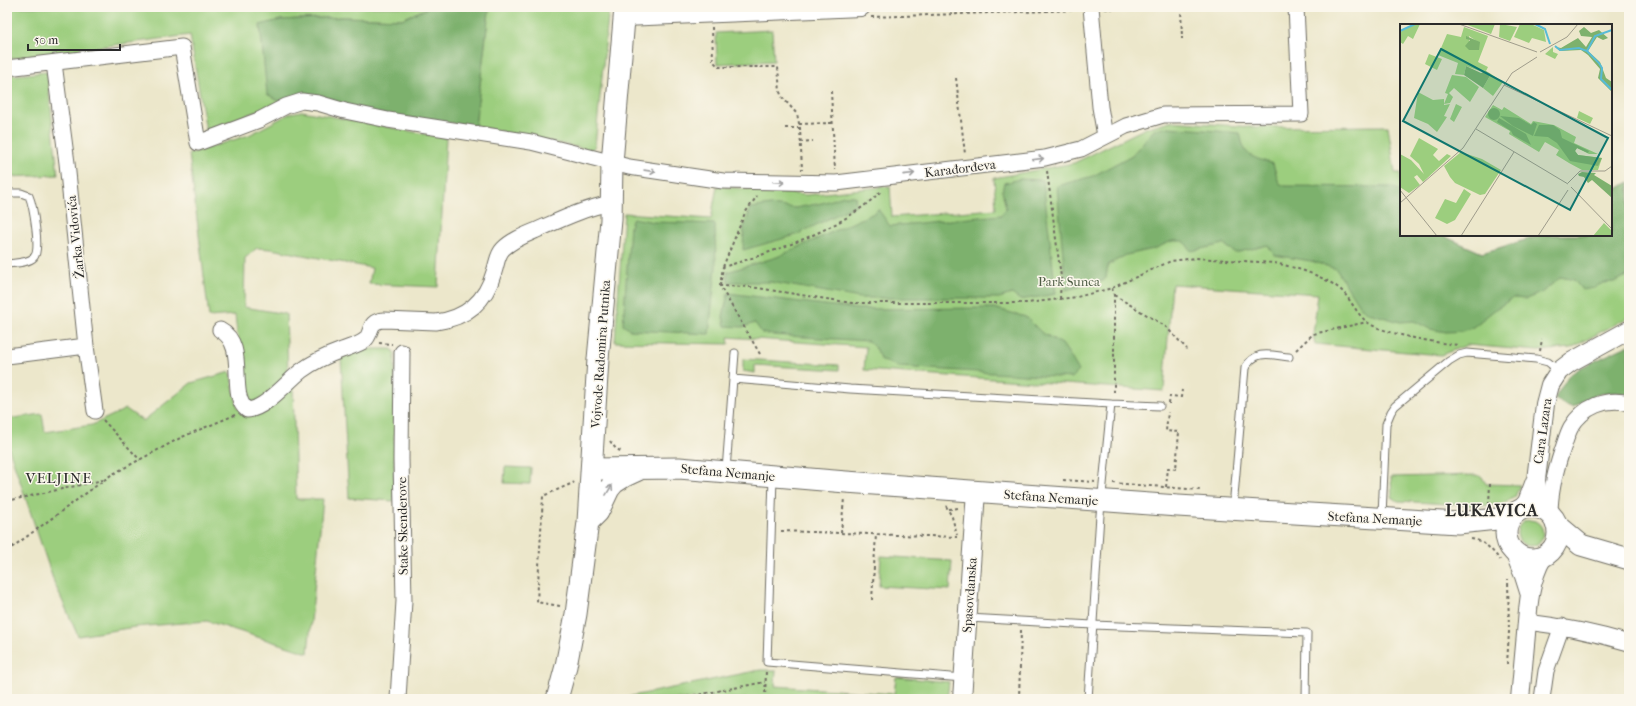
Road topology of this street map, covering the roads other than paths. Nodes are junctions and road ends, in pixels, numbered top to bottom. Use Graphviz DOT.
graph roads {
  1 [pos="1296,7"];
  2 [pos="1091,8"];
  3 [pos="625,12"];
  4 [pos="863,12"];
  5 [pos="54,63"];
  6 [pos="7,68"];
  7 [pos="1105,136"];
  8 [pos="612,163"];
  9 [pos="7,192"];
  10 [pos="612,203"];
  11 [pos="7,264"];
  12 [pos="220,330"];
  13 [pos="1629,330"];
  14 [pos="86,346"];
  15 [pos="402,352"];
  16 [pos="735,353"];
  17 [pos="7,356"];
  18 [pos="1289,357"];
  19 [pos="1559,371"];
  20 [pos="733,379"];
  21 [pos="1629,403"];
  22 [pos="1111,404"];
  23 [pos="1160,406"];
  24 [pos="95,411"];
  25 [pos="586,465"];
  26 [pos="645,467"];
  27 [pos="726,471"];
  28 [pos="773,476"];
  29 [pos="1536,480"];
  30 [pos="976,491"];
  31 [pos="1102,500"];
  32 [pos="1233,510"];
  33 [pos="1517,512"];
  34 [pos="1550,516"];
  35 [pos="1382,518"];
  36 [pos="588,522"];
  37 [pos="1463,531"];
  38 [pos="1581,545"];
  39 [pos="1508,552"];
  40 [pos="1547,554"];
  41 [pos="1629,559"];
  42 [pos="1530,596"];
  43 [pos="968,618"];
  44 [pos="1527,622"];
  45 [pos="1093,625"];
  46 [pos="1562,626"];
  47 [pos="1629,643"];
  48 [pos="963,678"];
  49 [pos="398,699"];
  50 [pos="557,699"];
  51 [pos="962,699"];
  52 [pos="1088,699"];
  53 [pos="1306,699"];
  54 [pos="1520,699"];
  55 [pos="1542,699"];
  1 -- 7 [label="street, Karađorđeva"];
  2 -- 7 [label="street"];
  3 -- 4 [label="street"];
  3 -- 8 [label="main road, Vojvode Radomira Putnika"];
  5 -- 6 [label="street"];
  5 -- 8 [label="street, Karađorđeva"];
  5 -- 14 [label="street, Žarka Vidovića"];
  8 -- 7 [label="street, Karađorđeva, one-way"];
  8 -- 10 [label="main road, Vojvode Radomira Putnika"];
  9 -- 11 [label="lane"];
  10 -- 12 [label="street"];
  10 -- 25 [label="main road, Vojvode Radomira Putnika"];
  13 -- 19 [label="street, Cara Lazara"];
  14 -- 17 [label="street"];
  14 -- 24 [label="street, Žarka Vidovića"];
  15 -- 49 [label="street, Stake Skenderove"];
  16 -- 20 [label="lane"];
  18 -- 32 [label="lane"];
  19 -- 29 [label="street, Cara Lazara"];
  19 -- 35 [label="lane"];
  20 -- 22 [label="lane"];
  20 -- 27 [label="lane"];
  21 -- 34 [label="street, Cara Lazara"];
  22 -- 23 [label="lane"];
  22 -- 31 [label="lane"];
  25 -- 26 [label="main road, Stefana Nemanje"];
  25 -- 36 [label="main road, Vojvode Radomira Putnika"];
  26 -- 27 [label="main road, Stefana Nemanje"];
  36 -- 26 [label="main road, one-way"];
  27 -- 28 [label="main road, Stefana Nemanje"];
  28 -- 30 [label="main road, Stefana Nemanje"];
  28 -- 48 [label="lane"];
  29 -- 33 [label="street, Cara Lazara"];
  29 -- 34 [label="street, Cara Lazara"];
  30 -- 31 [label="main road, Stefana Nemanje"];
  30 -- 43 [label="street, Spasovdanska"];
  31 -- 32 [label="main road, Stefana Nemanje"];
  31 -- 45 [label="lane"];
  32 -- 35 [label="main road, Stefana Nemanje"];
  33 -- 34 [label="main road"];
  33 -- 37 [label="main road, Stefana Nemanje"];
  33 -- 39 [label="main road"];
  34 -- 38 [label="main road"];
  34 -- 40 [label="main road"];
  35 -- 37 [label="main road, Stefana Nemanje"];
  36 -- 50 [label="main road, Vojvode Radomira Putnika"];
  37 -- 39 [label="main road, Stefana Nemanje"];
  38 -- 40 [label="main road"];
  38 -- 41 [label="main road"];
  39 -- 40 [label="main road"];
  39 -- 42 [label="street"];
  40 -- 42 [label="street"];
  42 -- 44 [label="street"];
  43 -- 45 [label="lane"];
  43 -- 48 [label="street, Spasovdanska"];
  44 -- 46 [label="street"];
  44 -- 54 [label="street"];
  45 -- 52 [label="lane"];
  45 -- 53 [label="lane"];
  46 -- 47 [label="street"];
  46 -- 55 [label="street"];
  48 -- 51 [label="street, Spasovdanska"];
}
